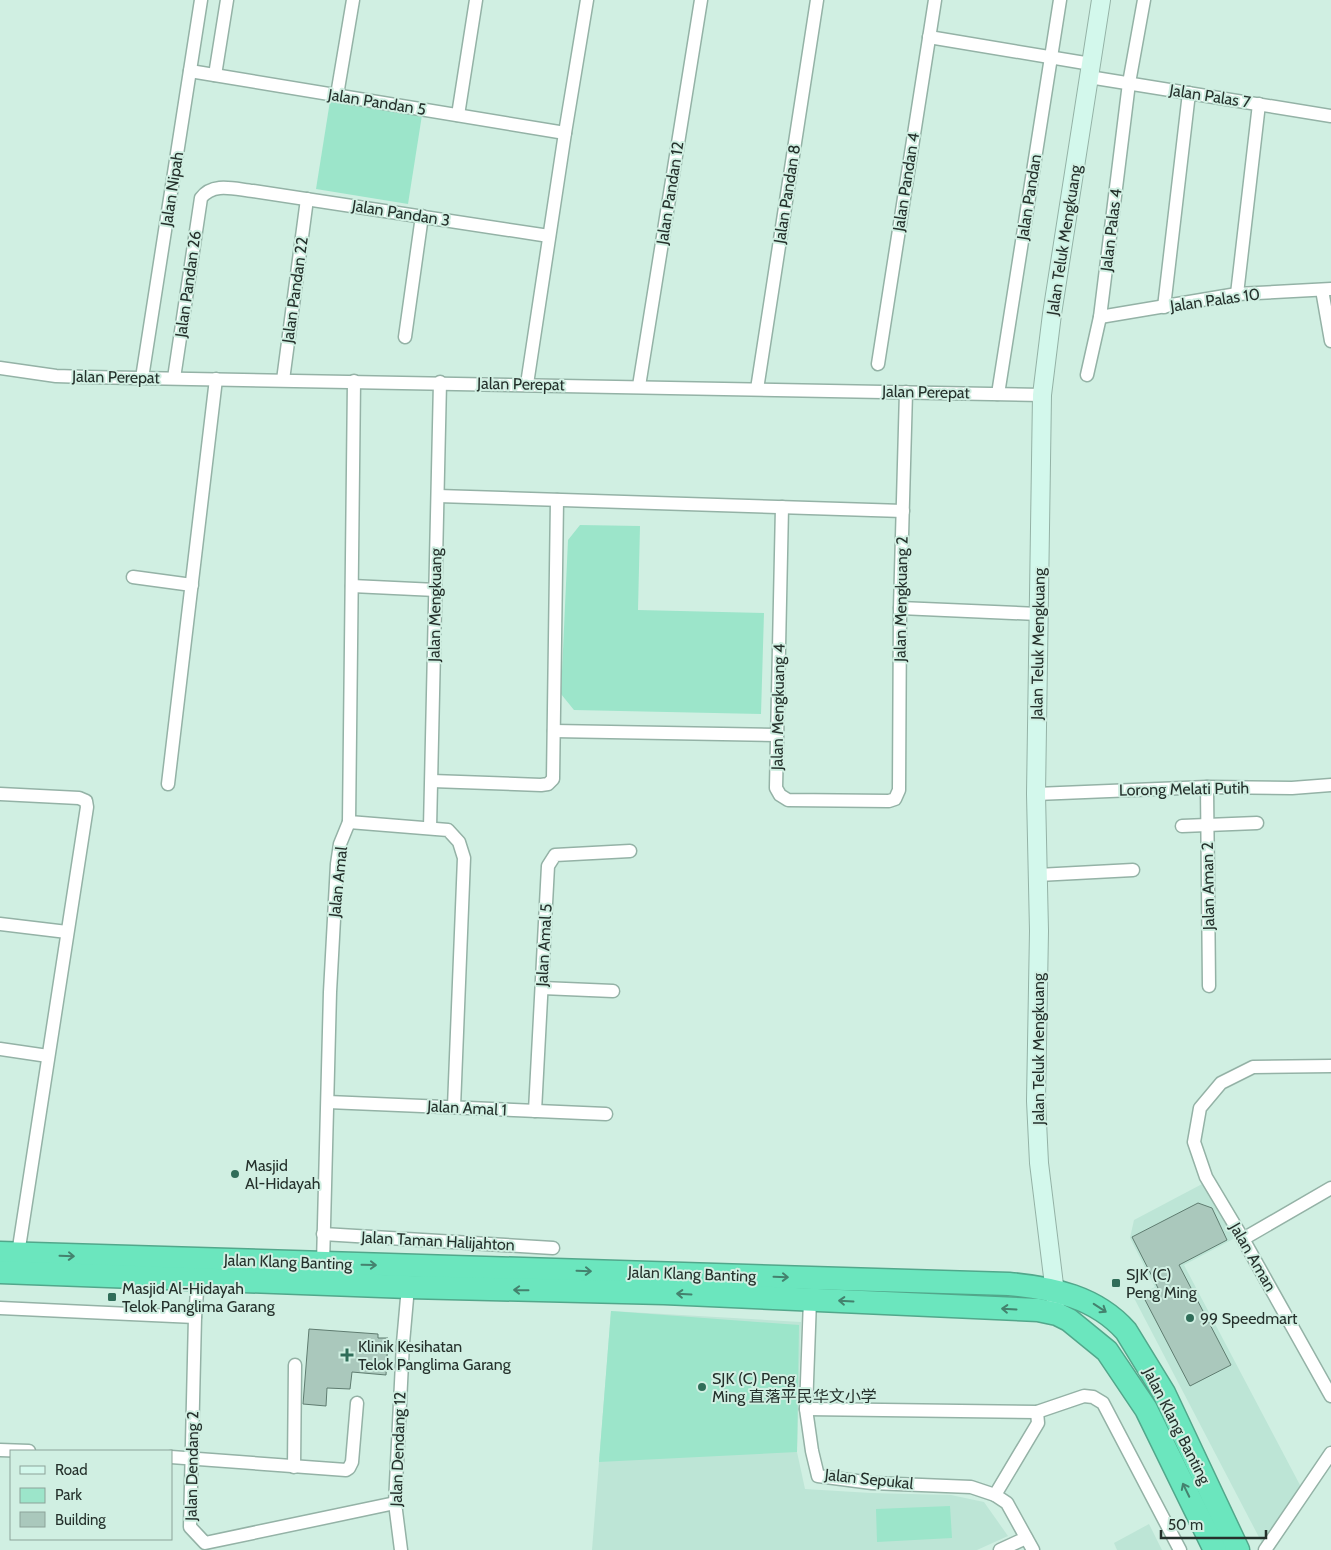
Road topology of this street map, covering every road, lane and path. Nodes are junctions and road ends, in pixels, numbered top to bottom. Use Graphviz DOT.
graph roads {
  1 [pos="201,0"];
  2 [pos="227,0"];
  3 [pos="353,0"];
  4 [pos="476,0"];
  5 [pos="587,0"];
  6 [pos="701,0"];
  7 [pos="817,0"];
  8 [pos="935,0"];
  9 [pos="1060,0"];
  10 [pos="1101,0"];
  11 [pos="1144,0"];
  12 [pos="929,37"];
  13 [pos="1051,58"];
  14 [pos="190,71"];
  15 [pos="1090,71"];
  16 [pos="215,75"];
  17 [pos="1129,84"];
  18 [pos="1189,93"];
  19 [pos="337,95"];
  20 [pos="1259,104"];
  21 [pos="458,115"];
  22 [pos="1331,116"];
  23 [pos="565,133"];
  24 [pos="206,191"];
  25 [pos="307,199"];
  26 [pos="422,216"];
  27 [pos="549,236"];
  28 [pos="1326,290"];
  29 [pos="1237,294"];
  30 [pos="1164,307"];
  31 [pos="1100,317"];
  32 [pos="405,337"];
  33 [pos="1331,341"];
  34 [pos="878,364"];
  35 [pos="0,368"];
  36 [pos="1088,376"];
  37 [pos="142,378"];
  38 [pos="174,378"];
  39 [pos="216,379"];
  40 [pos="283,380"];
  41 [pos="354,381"];
  42 [pos="440,382"];
  43 [pos="527,384"];
  44 [pos="639,386"];
  45 [pos="757,389"];
  46 [pos="906,392"];
  47 [pos="998,394"];
  48 [pos="1042,395"];
  49 [pos="438,496"];
  50 [pos="557,500"];
  51 [pos="782,507"];
  52 [pos="903,511"];
  53 [pos="133,577"];
  54 [pos="192,586"];
  55 [pos="352,586"];
  56 [pos="436,590"];
  57 [pos="900,608"];
  58 [pos="1038,614"];
  59 [pos="554,731"];
  60 [pos="776,735"];
  61 [pos="432,781"];
  62 [pos="168,784"];
  63 [pos="1331,784"];
  64 [pos="1207,787"];
  65 [pos="0,794"];
  66 [pos="1036,794"];
  67 [pos="889,801"];
  68 [pos="349,822"];
  69 [pos="1257,823"];
  70 [pos="1207,825"];
  71 [pos="1182,826"];
  72 [pos="430,828"];
  73 [pos="630,851"];
  74 [pos="1133,870"];
  75 [pos="1038,875"];
  76 [pos="0,924"];
  77 [pos="67,932"];
  78 [pos="1209,986"];
  79 [pos="542,988"];
  80 [pos="613,991"];
  81 [pos="0,1049"];
  82 [pos="48,1056"];
  83 [pos="1331,1066"];
  84 [pos="328,1102"];
  85 [pos="454,1107"];
  86 [pos="536,1111"];
  87 [pos="606,1114"];
  88 [pos="1331,1188"];
  89 [pos="323,1234"];
  90 [pos="1243,1238"];
  91 [pos="553,1248"];
  92 [pos="9,1254"];
  93 [pos="323,1264"];
  94 [pos="0,1272"];
  95 [pos="198,1280"];
  96 [pos="408,1287"];
  97 [pos="1055,1291"];
  98 [pos="810,1300"];
  99 [pos="0,1308"];
  100 [pos="1057,1314"];
  101 [pos="196,1317"];
  102 [pos="295,1365"];
  103 [pos="1331,1396"];
  104 [pos="357,1403"];
  105 [pos="806,1409"];
  106 [pos="1037,1412"];
  107 [pos="1331,1452"];
  108 [pos="172,1457"];
  109 [pos="192,1458"];
  110 [pos="294,1467"];
  111 [pos="995,1495"];
  112 [pos="395,1503"];
  113 [pos="1026,1538"];
  114 [pos="206,1547"];
  115 [pos="401,1550"];
  116 [pos="1000,1550"];
  117 [pos="1033,1550"];
  118 [pos="1180,1550"];
  119 [pos="1215,1550"];
  120 [pos="1238,1550"];
  121 [pos="1265,1550"];
  1 -- 14 [label="street, Jalan Nipah"];
  2 -- 16 [label="street"];
  3 -- 19 [label="street"];
  4 -- 21 [label="street"];
  5 -- 23 [label="street"];
  6 -- 44 [label="street, Jalan Pandan 12"];
  7 -- 45 [label="street, Jalan Pandan 8"];
  8 -- 12 [label="street, Jalan Pandan 4"];
  9 -- 13 [label="street, Jalan Pandan"];
  10 -- 15 [label="street, Jalan Teluk Mengkuang"];
  11 -- 17 [label="street, Jalan Palas 4"];
  12 -- 13 [label="street, Jalan Palas 7"];
  12 -- 34 [label="street, Jalan Pandan 4"];
  13 -- 15 [label="street, Jalan Palas 7"];
  13 -- 47 [label="street, Jalan Pandan"];
  14 -- 16 [label="street, Jalan Pandan 5"];
  14 -- 37 [label="street, Jalan Nipah"];
  15 -- 17 [label="street, Jalan Palas 7"];
  15 -- 48 [label="street, Jalan Teluk Mengkuang"];
  16 -- 19 [label="street, Jalan Pandan 5"];
  17 -- 18 [label="street, Jalan Palas 7"];
  17 -- 31 [label="street, Jalan Palas 4"];
  18 -- 20 [label="street, Jalan Palas 7"];
  18 -- 30 [label="street"];
  19 -- 21 [label="street, Jalan Pandan 5"];
  20 -- 22 [label="street, Jalan Palas 7"];
  20 -- 29 [label="street"];
  21 -- 23 [label="street, Jalan Pandan 5"];
  23 -- 27 [label="street"];
  24 -- 25 [label="street, Jalan Pandan 3"];
  24 -- 38 [label="street, Jalan Pandan 26"];
  25 -- 26 [label="street, Jalan Pandan 3"];
  25 -- 40 [label="street, Jalan Pandan 22"];
  26 -- 27 [label="street, Jalan Pandan 3"];
  26 -- 32 [label="street"];
  27 -- 43 [label="street"];
  28 -- 29 [label="street, Jalan Palas 10"];
  28 -- 33 [label="street"];
  29 -- 30 [label="street, Jalan Palas 10"];
  30 -- 31 [label="street, Jalan Palas 10"];
  31 -- 36 [label="street, Jalan Palas 4"];
  35 -- 37 [label="street, Jalan Perepat"];
  37 -- 38 [label="street, Jalan Perepat"];
  38 -- 39 [label="street, Jalan Perepat"];
  39 -- 40 [label="street, Jalan Perepat"];
  39 -- 54 [label="street"];
  40 -- 41 [label="street, Jalan Perepat"];
  41 -- 42 [label="street, Jalan Perepat"];
  41 -- 55 [label="street"];
  42 -- 43 [label="street, Jalan Perepat"];
  42 -- 49 [label="street, Jalan Mengkuang"];
  43 -- 44 [label="street, Jalan Perepat"];
  44 -- 45 [label="street, Jalan Perepat"];
  45 -- 46 [label="street, Jalan Perepat"];
  46 -- 47 [label="street, Jalan Perepat"];
  46 -- 52 [label="street, Jalan Mengkuang 2"];
  47 -- 48 [label="street, Jalan Perepat"];
  48 -- 58 [label="street, Jalan Teluk Mengkuang"];
  49 -- 50 [label="street"];
  49 -- 56 [label="street, Jalan Mengkuang"];
  50 -- 51 [label="street"];
  50 -- 59 [label="street"];
  51 -- 52 [label="street"];
  51 -- 60 [label="street, Jalan Mengkuang 4"];
  52 -- 57 [label="street, Jalan Mengkuang 2"];
  53 -- 54 [label="street"];
  54 -- 62 [label="street"];
  55 -- 56 [label="street"];
  55 -- 68 [label="street"];
  56 -- 61 [label="street, Jalan Mengkuang"];
  57 -- 58 [label="street"];
  57 -- 67 [label="street, Jalan Mengkuang 2"];
  58 -- 66 [label="street, Jalan Teluk Mengkuang"];
  59 -- 60 [label="street"];
  59 -- 61 [label="street"];
  60 -- 67 [label="street, Jalan Mengkuang 4"];
  61 -- 72 [label="street, Jalan Mengkuang"];
  63 -- 64 [label="street, Lorong Melati Putih"];
  64 -- 66 [label="street, Lorong Melati Putih"];
  64 -- 70 [label="street, Jalan Aman 2"];
  65 -- 77 [label="street"];
  66 -- 75 [label="street, Jalan Teluk Mengkuang"];
  68 -- 72 [label="street"];
  68 -- 84 [label="street, Jalan Amal"];
  69 -- 70 [label="street"];
  70 -- 71 [label="street"];
  70 -- 78 [label="street, Jalan Aman 2"];
  72 -- 85 [label="street"];
  73 -- 79 [label="street, Jalan Amal 5"];
  74 -- 75 [label="street"];
  75 -- 97 [label="street, Jalan Teluk Mengkuang"];
  76 -- 77 [label="street"];
  77 -- 82 [label="street"];
  79 -- 80 [label="street"];
  79 -- 86 [label="street, Jalan Amal 5"];
  81 -- 82 [label="street"];
  82 -- 92 [label="street"];
  83 -- 90 [label="street, Jalan Aman"];
  84 -- 85 [label="street, Jalan Amal 1"];
  84 -- 89 [label="street, Jalan Amal"];
  85 -- 86 [label="street, Jalan Amal 1"];
  86 -- 87 [label="street, Jalan Amal 1"];
  88 -- 90 [label="street"];
  89 -- 91 [label="street, Jalan Taman Halijahton"];
  89 -- 93 [label="street, Jalan Amal"];
  90 -- 103 [label="street, Jalan Aman"];
  92 -- 93 [label="highway, Jalan Klang Banting, one-way"];
  93 -- 97 [label="highway, Jalan Klang Banting, one-way"];
  94 -- 95 [label="highway, Jalan Klang Banting"];
  95 -- 96 [label="highway, Jalan Klang Banting"];
  95 -- 101 [label="street, Jalan Dendang 2"];
  98 -- 96 [label="highway, Jalan Klang Banting, one-way"];
  96 -- 112 [label="street, Jalan Dendang 12"];
  97 -- 100 [label="street, Jalan Teluk Mengkuang"];
  97 -- 120 [label="highway, Jalan Klang Banting, one-way"];
  100 -- 98 [label="highway, Jalan Klang Banting, one-way"];
  98 -- 105 [label="street, Jalan Sepukal"];
  99 -- 101 [label="street"];
  119 -- 100 [label="highway, Jalan Klang Banting, one-way"];
  101 -- 109 [label="street, Jalan Dendang 2"];
  102 -- 110 [label="street"];
  104 -- 110 [label="street"];
  105 -- 106 [label="street"];
  105 -- 111 [label="street, Jalan Sepukal"];
  106 -- 111 [label="street"];
  106 -- 118 [label="street"];
  107 -- 121 [label="street"];
  108 -- 109 [label="street"];
  109 -- 110 [label="street"];
  109 -- 114 [label="street, Jalan Dendang 2"];
  111 -- 113 [label="street, Jalan Sepukal"];
  112 -- 114 [label="street, Jalan Dendang 2"];
  112 -- 115 [label="street, Jalan Dendang 12"];
  113 -- 116 [label="street"];
  113 -- 117 [label="street, Jalan Sepukal"];
}
